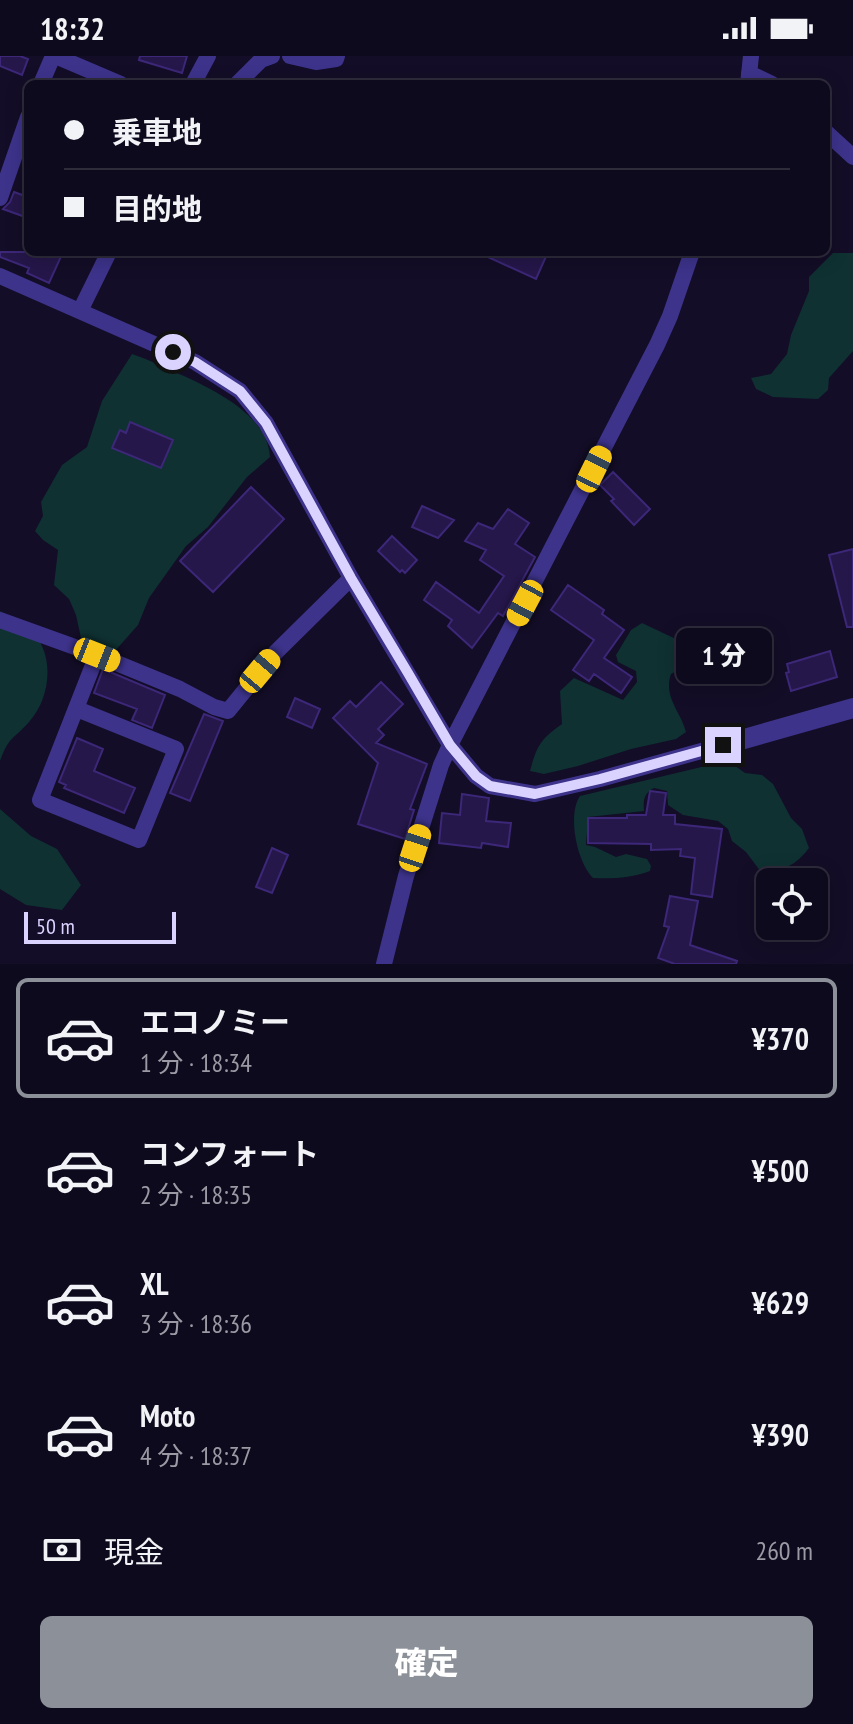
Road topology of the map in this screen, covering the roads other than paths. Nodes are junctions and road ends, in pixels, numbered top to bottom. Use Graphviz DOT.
graph roads {
  1 [pos="54,56"];
  2 [pos="208,56"];
  3 [pos="272,56"];
  4 [pos="290,56"];
  5 [pos="337,56"];
  6 [pos="43,80"];
  7 [pos="111,80"];
  8 [pos="195,80"];
  9 [pos="241,80"];
  10 [pos="24,129"];
  11 [pos="830,136"];
  12 [pos="853,157"];
  13 [pos="0,198"];
  14 [pos="107,256"];
  15 [pos="691,256"];
  16 [pos="0,276"];
  17 [pos="80,311"];
  18 [pos="351,578"];
  19 [pos="0,620"];
  20 [pos="97,655"];
  21 [pos="853,708"];
  22 [pos="77,709"];
  23 [pos="450,745"];
  24 [pos="723,745"];
  25 [pos="384,964"];
  1 -- 6 [label="street"];
  1 -- 7 [label="street"];
  2 -- 8 [label="street"];
  3 -- 9 [label="street"];
  4 -- 5 [label="street"];
  10 -- 13 [label="street"];
  11 -- 12 [label="street"];
  14 -- 17 [label="street"];
  15 -- 23 [label="street"];
  16 -- 17 [label="street"];
  17 -- 18 [label="street"];
  18 -- 20 [label="street"];
  18 -- 23 [label="street"];
  19 -- 20 [label="street"];
  20 -- 22 [label="street"];
  21 -- 24 [label="street"];
  22 -- 22 [label="street"];
  23 -- 24 [label="street"];
  23 -- 25 [label="street"];
}
